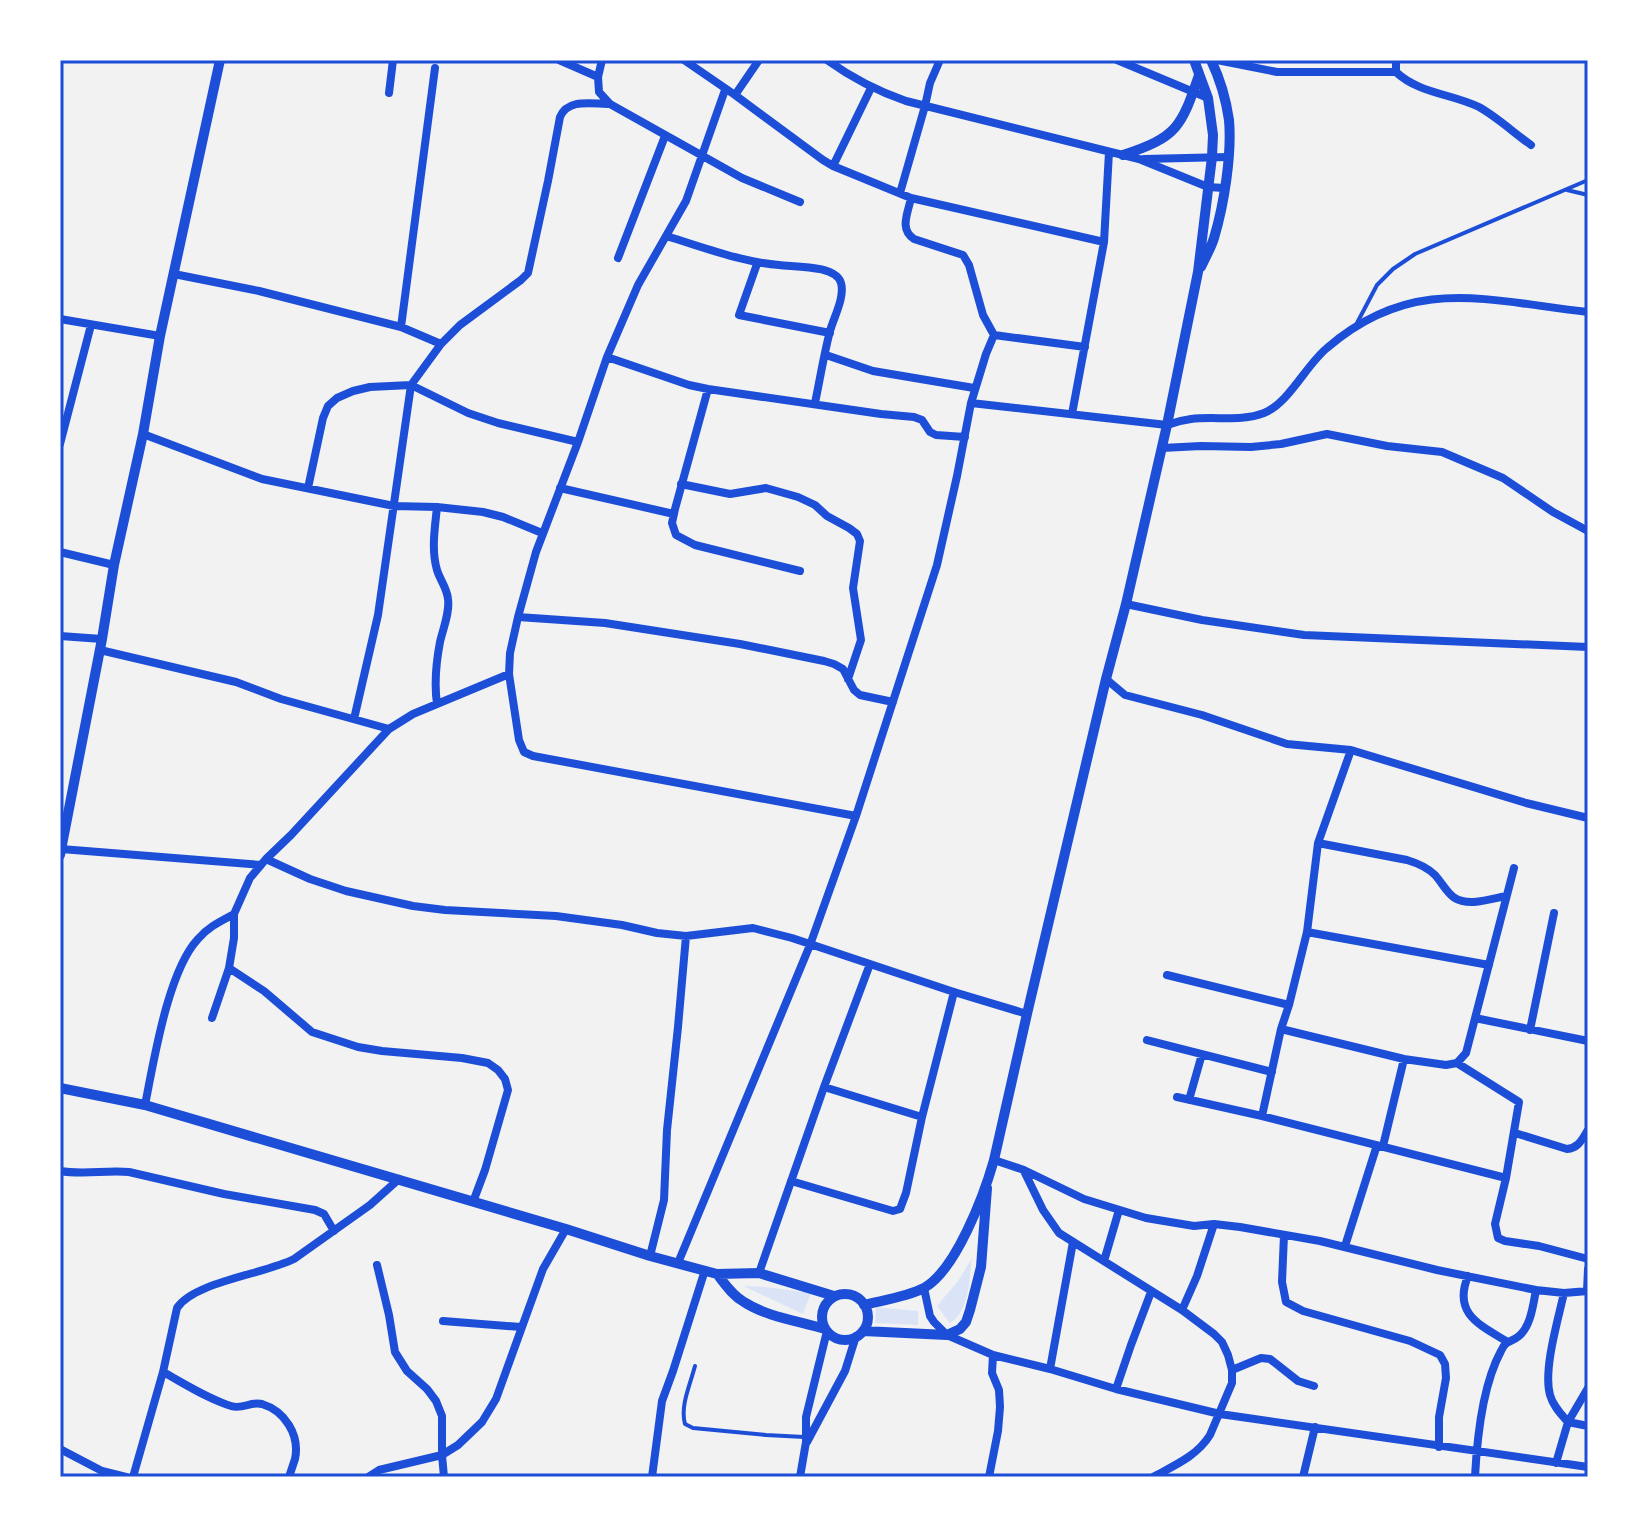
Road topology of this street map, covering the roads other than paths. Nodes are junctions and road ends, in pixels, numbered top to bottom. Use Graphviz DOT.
graph roads {
  1 [pos="220,60"];
  2 [pos="393,60"];
  3 [pos="559,60"];
  4 [pos="602,60"];
  5 [pos="684,60"];
  6 [pos="759,60"];
  7 [pos="827,60"];
  8 [pos="940,60"];
  9 [pos="1117,60"];
  10 [pos="1196,60"];
  11 [pos="1214,60"];
  12 [pos="1396,60"];
  13 [pos="435,68"];
  14 [pos="1396,72"];
  15 [pos="1199,75"];
  16 [pos="598,77"];
  17 [pos="871,88"];
  18 [pos="725,90"];
  19 [pos="1193,92"];
  20 [pos="389,93"];
  21 [pos="735,95"];
  22 [pos="1208,98"];
  23 [pos="610,104"];
  24 [pos="925,106"];
  25 [pos="665,136"];
  26 [pos="1531,145"];
  27 [pos="1109,152"];
  28 [pos="1123,155"];
  29 [pos="703,157"];
  30 [pos="1212,157"];
  31 [pos="1228,157"];
  32 [pos="1139,159"];
  33 [pos="833,166"];
  34 [pos="1588,180"];
  35 [pos="1208,187"];
  36 [pos="1224,188"];
  37 [pos="1566,189"];
  38 [pos="900,193"];
  39 [pos="1588,195"];
  40 [pos="911,198"];
  41 [pos="800,202"];
  42 [pos="666,236"];
  43 [pos="1104,242"];
  44 [pos="618,258"];
  45 [pos="757,264"];
  46 [pos="1198,272"];
  47 [pos="174,274"];
  48 [pos="1588,312"];
  49 [pos="60,319"];
  50 [pos="91,325"];
  51 [pos="1356,325"];
  52 [pos="401,327"];
  53 [pos="830,333"];
  54 [pos="994,335"];
  55 [pos="160,336"];
  56 [pos="441,344"];
  57 [pos="1085,347"];
  58 [pos="826,355"];
  59 [pos="607,357"];
  60 [pos="411,385"];
  61 [pos="974,388"];
  62 [pos="708,389"];
  63 [pos="815,403"];
  64 [pos="971,403"];
  65 [pos="1072,414"];
  66 [pos="1167,425"];
  67 [pos="143,434"];
  68 [pos="965,437"];
  69 [pos="578,442"];
  70 [pos="60,444"];
  71 [pos="1162,448"];
  72 [pos="681,484"];
  73 [pos="308,488"];
  74 [pos="560,488"];
  75 [pos="394,506"];
  76 [pos="437,507"];
  77 [pos="674,514"];
  78 [pos="1588,531"];
  79 [pos="542,533"];
  80 [pos="60,552"];
  81 [pos="114,565"];
  82 [pos="800,571"];
  83 [pos="1126,604"];
  84 [pos="518,617"];
  85 [pos="60,636"];
  86 [pos="101,645"];
  87 [pos="1588,647"];
  88 [pos="509,674"];
  89 [pos="848,679"];
  90 [pos="1106,679"];
  91 [pos="893,702"];
  92 [pos="437,704"];
  93 [pos="354,719"];
  94 [pos="389,729"];
  95 [pos="1351,750"];
  96 [pos="856,816"];
  97 [pos="1588,818"];
  98 [pos="1318,843"];
  99 [pos="61,852"];
  100 [pos="264,862"];
  101 [pos="1514,868"];
  102 [pos="1506,896"];
  103 [pos="1554,913"];
  104 [pos="234,914"];
  105 [pos="1307,932"];
  106 [pos="686,936"];
  107 [pos="810,945"];
  108 [pos="870,964"];
  109 [pos="1489,965"];
  110 [pos="229,968"];
  111 [pos="1167,975"];
  112 [pos="954,992"];
  113 [pos="1289,1005"];
  114 [pos="1027,1014"];
  115 [pos="212,1018"];
  116 [pos="1475,1018"];
  117 [pos="1281,1029"];
  118 [pos="1530,1030"];
  119 [pos="1147,1040"];
  120 [pos="1588,1041"];
  121 [pos="1202,1054"];
  122 [pos="1404,1059"];
  123 [pos="1457,1063"];
  124 [pos="1272,1072"];
  125 [pos="824,1087"];
  126 [pos="60,1088"];
  127 [pos="1177,1097"];
  128 [pos="1189,1100"];
  129 [pos="145,1105"];
  130 [pos="1262,1116"];
  131 [pos="922,1117"];
  132 [pos="1588,1130"];
  133 [pos="1515,1133"];
  134 [pos="1380,1146"];
  135 [pos="994,1160"];
  136 [pos="1024,1170"];
  137 [pos="60,1171"];
  138 [pos="1506,1178"];
  139 [pos="399,1179"];
  140 [pos="791,1181"];
  141 [pos="987,1182"];
  142 [pos="473,1202"];
  143 [pos="1119,1210"];
  144 [pos="1214,1224"];
  145 [pos="566,1229"];
  146 [pos="334,1231"];
  147 [pos="1284,1235"];
  148 [pos="1073,1242"];
  149 [pos="1345,1246"];
  150 [pos="650,1256"];
  151 [pos="1588,1259"];
  152 [pos="1104,1261"];
  153 [pos="678,1263"];
  154 [pos="377,1265"];
  155 [pos="1588,1269"];
  156 [pos="705,1270"];
  157 [pos="759,1273"];
  158 [pos="717,1274"];
  159 [pos="1468,1276"];
  160 [pos="924,1288"];
  161 [pos="1536,1290"];
  162 [pos="1588,1291"];
  163 [pos="1151,1292"];
  164 [pos="1564,1293"];
  165 [pos="834,1296"];
  166 [pos="864,1305"];
  167 [pos="1182,1310"];
  168 [pos="443,1321"];
  169 [pos="521,1327"];
  170 [pos="826,1330"];
  171 [pos="859,1334"];
  172 [pos="947,1335"];
  173 [pos="1506,1341"];
  174 [pos="993,1355"];
  175 [pos="695,1366"];
  176 [pos="1050,1369"];
  177 [pos="1232,1370"];
  178 [pos="163,1372"];
  179 [pos="1314,1386"];
  180 [pos="1588,1388"];
  181 [pos="1116,1389"];
  182 [pos="1220,1414"];
  183 [pos="1568,1422"];
  184 [pos="1588,1426"];
  185 [pos="1315,1427"];
  186 [pos="806,1440"];
  187 [pos="1439,1447"];
  188 [pos="60,1449"];
  189 [pos="1476,1452"];
  190 [pos="442,1455"];
  191 [pos="1556,1463"];
  192 [pos="1588,1467"];
  193 [pos="126,1477"];
  194 [pos="133,1477"];
  195 [pos="289,1477"];
  196 [pos="368,1477"];
  197 [pos="444,1477"];
  198 [pos="652,1477"];
  199 [pos="800,1477"];
  200 [pos="989,1477"];
  201 [pos="1153,1477"];
  202 [pos="1303,1477"];
  203 [pos="1475,1477"];
  1 -- 47 [label="street"];
  2 -- 20 [label="street"];
  3 -- 16 [label="street"];
  4 -- 16 [label="street"];
  5 -- 18 [label="street"];
  6 -- 21 [label="street"];
  7 -- 17 [label="street"];
  8 -- 24 [label="street"];
  9 -- 19 [label="street"];
  10 -- 15 [label="street"];
  11 -- 14 [label="street"];
  11 -- 31 [label="street"];
  12 -- 14 [label="street"];
  13 -- 52 [label="street"];
  14 -- 26 [label="street"];
  15 -- 19 [label="street"];
  15 -- 22 [label="street"];
  16 -- 23 [label="street"];
  17 -- 24 [label="street"];
  17 -- 33 [label="street"];
  18 -- 21 [label="street"];
  18 -- 29 [label="street"];
  19 -- 22 [label="street"];
  19 -- 28 [label="street"];
  21 -- 33 [label="street"];
  22 -- 30 [label="street"];
  23 -- 25 [label="street"];
  23 -- 56 [label="street"];
  24 -- 27 [label="street"];
  24 -- 38 [label="street"];
  25 -- 29 [label="street"];
  25 -- 44 [label="street"];
  27 -- 28 [label="street"];
  27 -- 43 [label="street"];
  28 -- 32 [label="street"];
  29 -- 41 [label="street"];
  29 -- 42 [label="street"];
  30 -- 31 [label="street"];
  30 -- 32 [label="street"];
  30 -- 35 [label="street"];
  31 -- 36 [label="street"];
  32 -- 35 [label="street"];
  33 -- 38 [label="street"];
  34 -- 37 [label="lane"];
  35 -- 36 [label="street"];
  35 -- 46 [label="street"];
  36 -- 46 [label="street"];
  37 -- 39 [label="lane"];
  37 -- 51 [label="lane"];
  38 -- 40 [label="street"];
  40 -- 43 [label="street"];
  40 -- 54 [label="street"];
  42 -- 45 [label="street"];
  42 -- 59 [label="street"];
  43 -- 57 [label="street"];
  45 -- 53 [label="street"];
  45 -- 53 [label="street"];
  46 -- 66 [label="street"];
  47 -- 52 [label="street"];
  47 -- 55 [label="street"];
  48 -- 51 [label="street"];
  49 -- 50 [label="street"];
  50 -- 55 [label="street"];
  50 -- 70 [label="street"];
  51 -- 66 [label="street"];
  52 -- 56 [label="street"];
  53 -- 58 [label="street"];
  54 -- 57 [label="street"];
  54 -- 61 [label="street"];
  55 -- 67 [label="street"];
  56 -- 60 [label="street"];
  57 -- 65 [label="street"];
  58 -- 61 [label="street"];
  58 -- 63 [label="street"];
  59 -- 62 [label="street"];
  59 -- 69 [label="street"];
  60 -- 69 [label="street"];
  60 -- 73 [label="street"];
  60 -- 75 [label="street"];
  61 -- 64 [label="street"];
  62 -- 63 [label="street"];
  62 -- 72 [label="street"];
  63 -- 68 [label="street"];
  64 -- 65 [label="street"];
  64 -- 68 [label="street"];
  65 -- 66 [label="street"];
  66 -- 71 [label="street"];
  67 -- 73 [label="street"];
  67 -- 81 [label="street"];
  68 -- 91 [label="street"];
  69 -- 74 [label="street"];
  71 -- 78 [label="street"];
  71 -- 83 [label="street"];
  72 -- 77 [label="street"];
  72 -- 89 [label="street"];
  73 -- 75 [label="street"];
  74 -- 77 [label="street"];
  74 -- 79 [label="street"];
  75 -- 76 [label="street"];
  75 -- 93 [label="street"];
  76 -- 79 [label="street"];
  76 -- 92 [label="street"];
  77 -- 82 [label="street"];
  79 -- 84 [label="street"];
  80 -- 81 [label="street"];
  81 -- 86 [label="street"];
  83 -- 87 [label="street"];
  83 -- 90 [label="street"];
  84 -- 88 [label="street"];
  84 -- 89 [label="street"];
  85 -- 86 [label="street"];
  86 -- 93 [label="street"];
  86 -- 99 [label="street"];
  88 -- 92 [label="street"];
  88 -- 96 [label="street"];
  89 -- 91 [label="street"];
  90 -- 95 [label="street"];
  90 -- 114 [label="street"];
  91 -- 96 [label="street"];
  92 -- 94 [label="street"];
  93 -- 94 [label="street"];
  94 -- 100 [label="street"];
  95 -- 97 [label="street"];
  95 -- 98 [label="street"];
  96 -- 107 [label="street"];
  98 -- 102 [label="street"];
  98 -- 105 [label="street"];
  99 -- 100 [label="street"];
  100 -- 104 [label="street"];
  100 -- 106 [label="street"];
  101 -- 102 [label="street"];
  102 -- 109 [label="street"];
  103 -- 118 [label="street"];
  104 -- 110 [label="street"];
  104 -- 129 [label="street"];
  105 -- 109 [label="street"];
  105 -- 113 [label="street"];
  106 -- 107 [label="street"];
  106 -- 150 [label="street"];
  107 -- 108 [label="street"];
  107 -- 153 [label="street"];
  108 -- 112 [label="street"];
  108 -- 125 [label="street"];
  109 -- 116 [label="street"];
  110 -- 115 [label="street"];
  110 -- 142 [label="street"];
  111 -- 113 [label="street"];
  112 -- 114 [label="street"];
  112 -- 131 [label="street"];
  113 -- 117 [label="street"];
  114 -- 135 [label="street"];
  116 -- 118 [label="street"];
  116 -- 123 [label="street"];
  117 -- 122 [label="street"];
  117 -- 124 [label="street"];
  118 -- 120 [label="street"];
  119 -- 121 [label="street"];
  121 -- 124 [label="street"];
  121 -- 128 [label="street"];
  122 -- 123 [label="street"];
  122 -- 134 [label="street"];
  123 -- 133 [label="street"];
  124 -- 130 [label="street"];
  125 -- 131 [label="street"];
  125 -- 140 [label="street"];
  126 -- 129 [label="street"];
  127 -- 128 [label="street"];
  128 -- 130 [label="street"];
  129 -- 139 [label="street"];
  130 -- 134 [label="street"];
  131 -- 140 [label="street"];
  132 -- 133 [label="street"];
  133 -- 138 [label="street"];
  134 -- 138 [label="street"];
  134 -- 149 [label="street"];
  135 -- 136 [label="street"];
  135 -- 141 [label="street"];
  136 -- 143 [label="street"];
  136 -- 148 [label="street"];
  137 -- 146 [label="street"];
  138 -- 151 [label="street"];
  139 -- 142 [label="street"];
  139 -- 146 [label="street"];
  140 -- 157 [label="street"];
  141 -- 160 [label="street"];
  141 -- 172 [label="street"];
  142 -- 145 [label="street"];
  143 -- 144 [label="street"];
  143 -- 152 [label="street"];
  144 -- 147 [label="street"];
  144 -- 167 [label="street"];
  145 -- 150 [label="street"];
  145 -- 169 [label="street"];
  146 -- 178 [label="street"];
  147 -- 149 [label="street"];
  147 -- 187 [label="street"];
  148 -- 152 [label="street"];
  148 -- 176 [label="street"];
  149 -- 159 [label="street"];
  150 -- 153 [label="street"];
  152 -- 163 [label="street"];
  153 -- 156 [label="street"];
  154 -- 190 [label="street"];
  155 -- 162 [label="street"];
  156 -- 158 [label="street"];
  156 -- 198 [label="street"];
  157 -- 158 [label="street"];
  157 -- 165 [label="street"];
  158 -- 170 [label="street"];
  159 -- 161 [label="street"];
  159 -- 173 [label="street"];
  160 -- 166 [label="street"];
  160 -- 172 [label="street"];
  161 -- 164 [label="street"];
  161 -- 173 [label="street"];
  162 -- 164 [label="street"];
  163 -- 167 [label="street"];
  163 -- 181 [label="street"];
  164 -- 183 [label="street"];
  165 -- 166 [label="street"];
  165 -- 170 [label="street"];
  166 -- 171 [label="street"];
  167 -- 177 [label="street"];
  168 -- 169 [label="street"];
  169 -- 190 [label="street"];
  170 -- 171 [label="street"];
  170 -- 186 [label="street"];
  171 -- 172 [label="street"];
  171 -- 186 [label="street"];
  172 -- 174 [label="street"];
  173 -- 189 [label="street"];
  174 -- 176 [label="street"];
  174 -- 200 [label="street"];
  175 -- 186 [label="lane"];
  176 -- 181 [label="street"];
  177 -- 179 [label="street"];
  177 -- 182 [label="street"];
  178 -- 194 [label="street"];
  178 -- 195 [label="street"];
  180 -- 183 [label="street"];
  181 -- 182 [label="street"];
  182 -- 185 [label="street"];
  182 -- 201 [label="street"];
  183 -- 184 [label="street"];
  183 -- 191 [label="street"];
  185 -- 187 [label="street"];
  185 -- 202 [label="street"];
  186 -- 199 [label="street"];
  187 -- 189 [label="street"];
  188 -- 193 [label="street"];
  189 -- 191 [label="street"];
  189 -- 203 [label="street"];
  190 -- 196 [label="street"];
  190 -- 197 [label="street"];
  191 -- 192 [label="street"];
}
